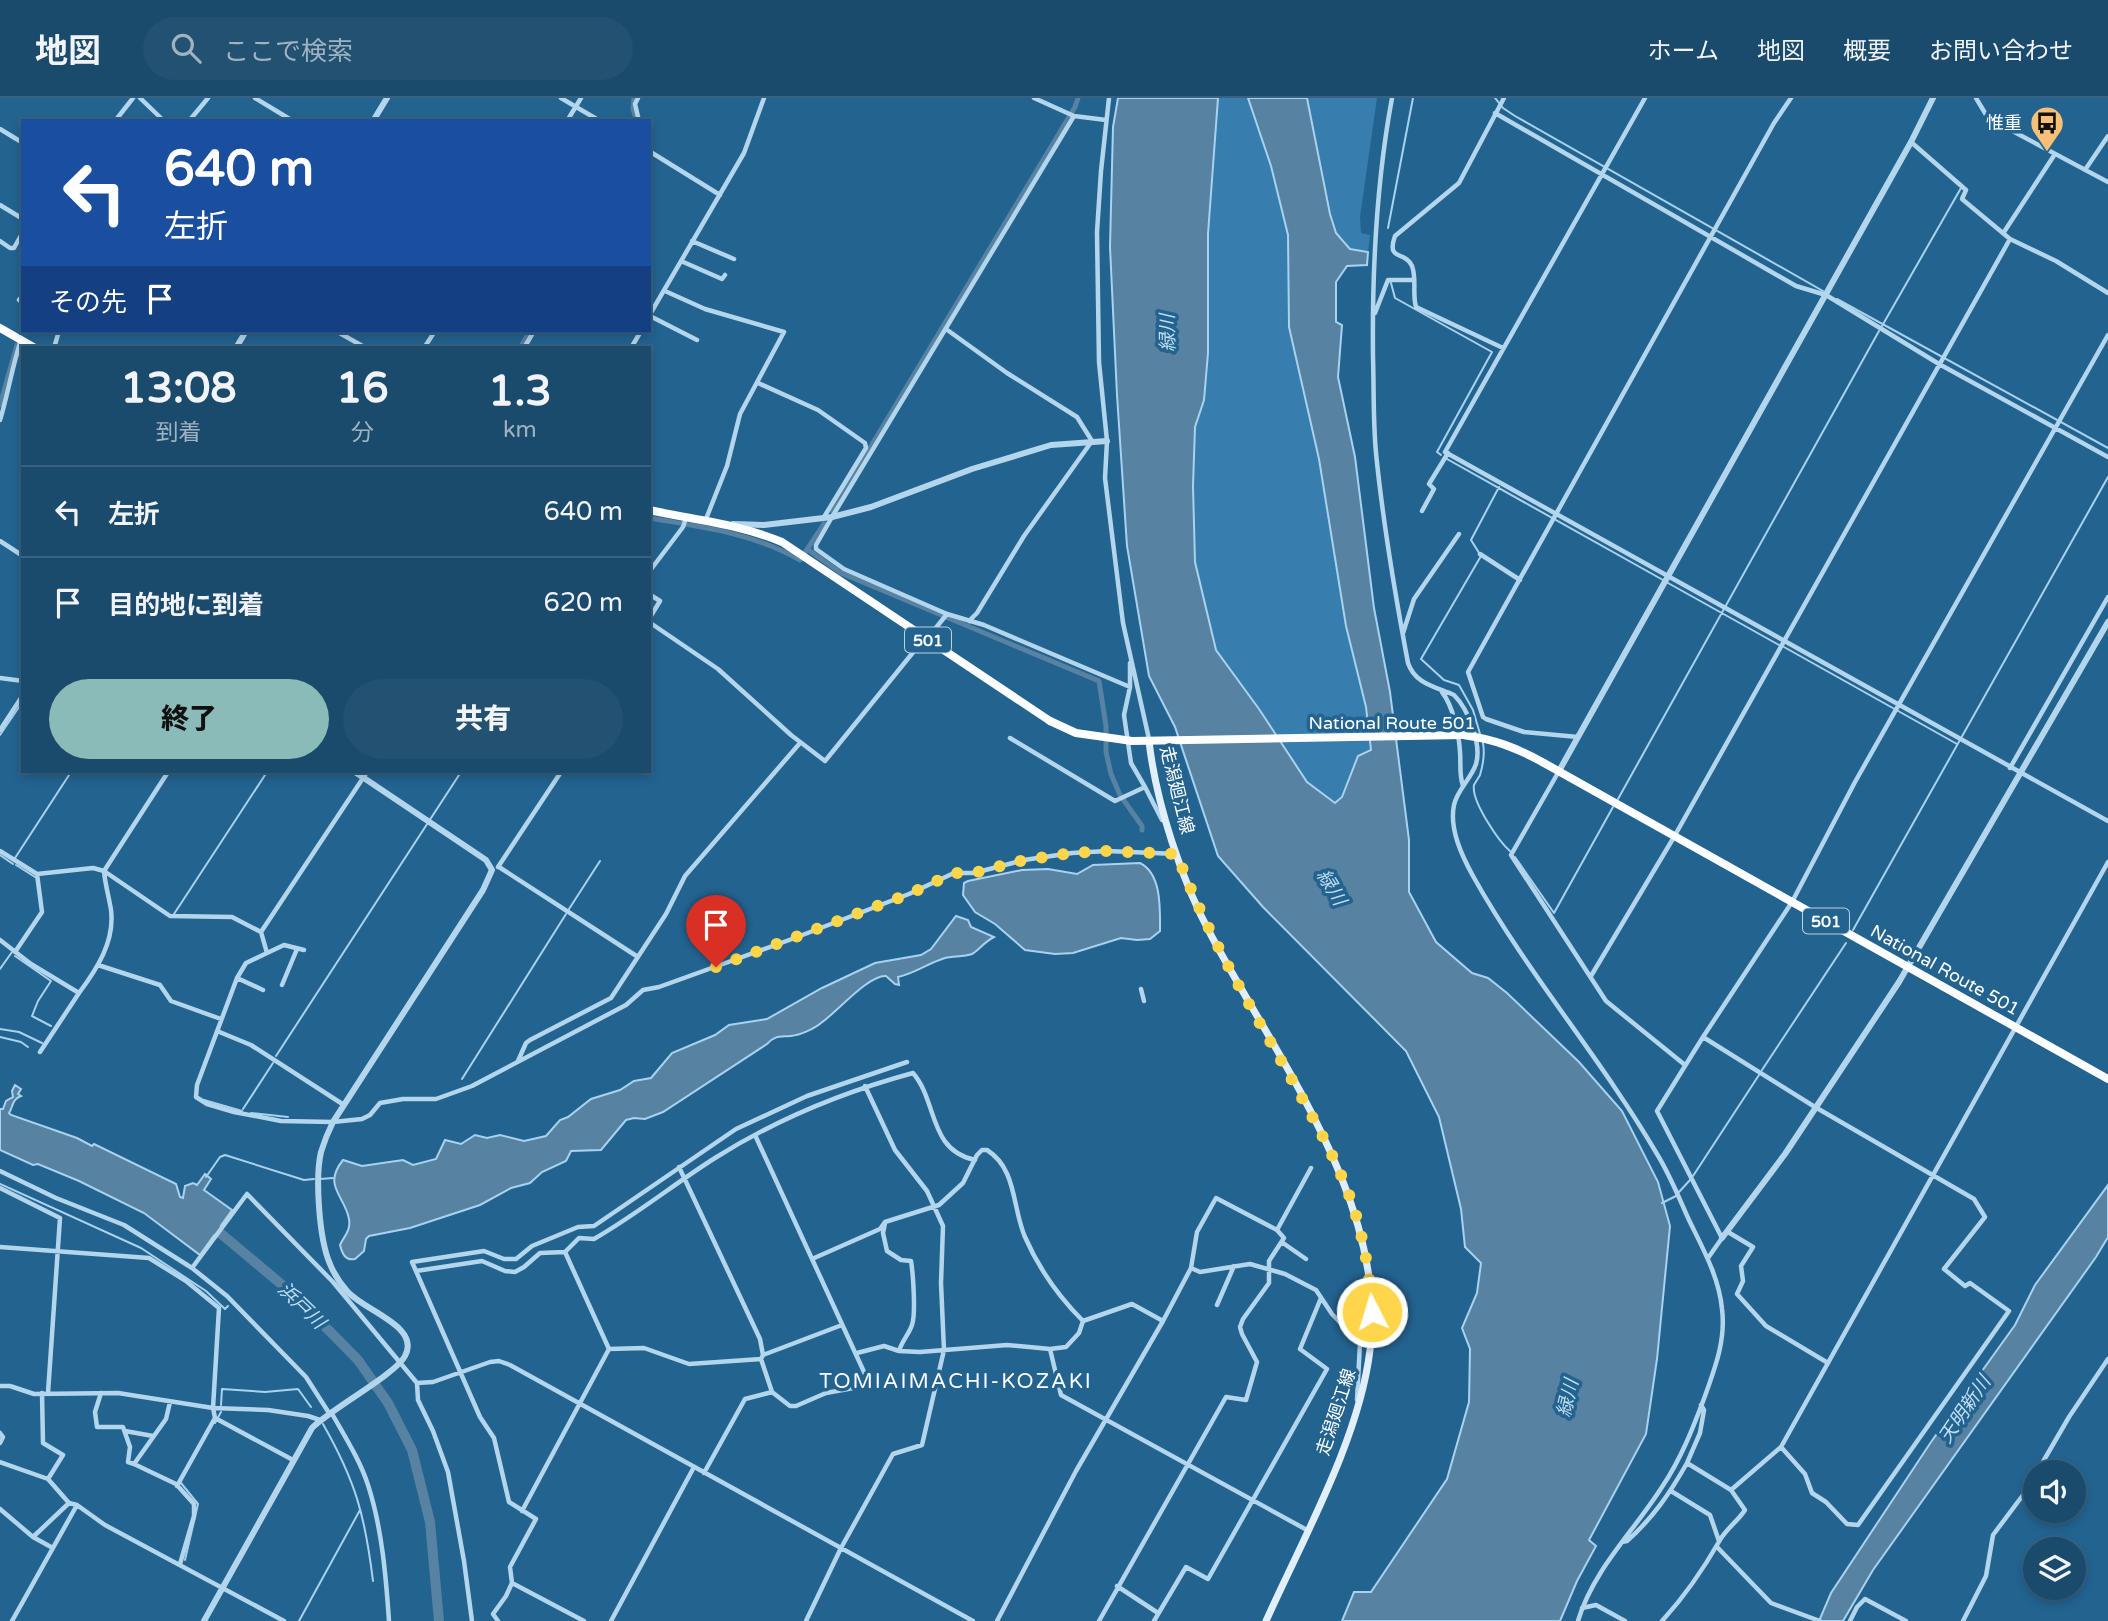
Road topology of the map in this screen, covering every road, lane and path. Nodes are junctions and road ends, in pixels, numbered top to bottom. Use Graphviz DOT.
graph roads {
  1 [pos="133,98"];
  2 [pos="140,98"];
  3 [pos="208,98"];
  4 [pos="255,98"];
  5 [pos="387,98"];
  6 [pos="561,98"];
  7 [pos="581,98"];
  8 [pos="638,98"];
  9 [pos="764,98"];
  10 [pos="1034,98"];
  11 [pos="1109,98"];
  12 [pos="1392,98"];
  13 [pos="1504,98"];
  14 [pos="1645,98"];
  15 [pos="1791,98"];
  16 [pos="1933,98"];
  17 [pos="1976,98"];
  18 [pos="576,106"];
  19 [pos="1495,113"];
  20 [pos="1071,115"];
  21 [pos="117,119"];
  22 [pos="162,119"];
  23 [pos="191,119"];
  24 [pos="290,119"];
  25 [pos="374,119"];
  26 [pos="568,119"];
  27 [pos="597,119"];
  28 [pos="639,119"];
  29 [pos="1106,120"];
  30 [pos="0,129"];
  31 [pos="2108,136"];
  32 [pos="21,142"];
  33 [pos="1911,142"];
  34 [pos="651,152"];
  35 [pos="2055,153"];
  36 [pos="2085,170"];
  37 [pos="1601,174"];
  38 [pos="2108,182"];
  39 [pos="720,195"];
  40 [pos="2,207"];
  41 [pos="0,215"];
  42 [pos="21,218"];
  43 [pos="2003,232"];
  44 [pos="1712,238"];
  45 [pos="2010,239"];
  46 [pos="21,240"];
  47 [pos="0,241"];
  48 [pos="692,241"];
  49 [pos="734,259"];
  50 [pos="681,261"];
  51 [pos="724,275"];
  52 [pos="1414,280"];
  53 [pos="665,291"];
  54 [pos="2108,293"];
  55 [pos="1826,295"];
  56 [pos="651,313"];
  57 [pos="651,317"];
  58 [pos="1373,318"];
  59 [pos="0,328"];
  60 [pos="946,329"];
  61 [pos="340,333"];
  62 [pos="2108,335"];
  63 [pos="697,340"];
  64 [pos="20,344"];
  65 [pos="28,346"];
  66 [pos="362,346"];
  67 [pos="1503,348"];
  68 [pos="1939,364"];
  69 [pos="758,383"];
  70 [pos="0,420"];
  71 [pos="2056,429"];
  72 [pos="1093,441"];
  73 [pos="1107,441"];
  74 [pos="1448,453"];
  75 [pos="2108,457"];
  76 [pos="651,511"];
  77 [pos="1422,511"];
  78 [pos="1556,513"];
  79 [pos="832,517"];
  80 [pos="824,518"];
  81 [pos="706,519"];
  82 [pos="684,522"];
  83 [pos="726,524"];
  84 [pos="1460,534"];
  85 [pos="0,541"];
  86 [pos="1480,554"];
  87 [pos="21,555"];
  88 [pos="651,569"];
  89 [pos="1669,576"];
  90 [pos="1520,580"];
  91 [pos="651,595"];
  92 [pos="2108,597"];
  93 [pos="946,616"];
  94 [pos="651,617"];
  95 [pos="651,621"];
  96 [pos="969,621"];
  97 [pos="2108,622"];
  98 [pos="1403,635"];
  99 [pos="927,639"];
  100 [pos="1783,640"];
  101 [pos="1130,659"];
  102 [pos="0,678"];
  103 [pos="21,681"];
  104 [pos="1129,687"];
  105 [pos="1442,692"];
  106 [pos="21,698"];
  107 [pos="1899,706"];
  108 [pos="0,730"];
  109 [pos="1458,736"];
  110 [pos="1578,737"];
  111 [pos="1010,738"];
  112 [pos="1151,741"];
  113 [pos="800,743"];
  114 [pos="2010,768"];
  115 [pos="1559,771"];
  116 [pos="2021,772"];
  117 [pos="167,773"];
  118 [pos="560,773"];
  119 [pos="365,775"];
  120 [pos="1145,787"];
  121 [pos="1463,787"];
  122 [pos="2108,821"];
  123 [pos="1674,837"];
  124 [pos="1172,838"];
  125 [pos="0,851"];
  126 [pos="1177,854"];
  127 [pos="2108,862"];
  128 [pos="495,868"];
  129 [pos="104,871"];
  130 [pos="37,874"];
  131 [pos="1792,902"];
  132 [pos="261,932"];
  133 [pos="0,940"];
  134 [pos="15,952"];
  135 [pos="267,953"];
  136 [pos="638,957"];
  137 [pos="98,965"];
  138 [pos="1908,967"];
  139 [pos="1591,976"];
  140 [pos="237,978"];
  141 [pos="282,985"];
  142 [pos="1142,989"];
  143 [pos="263,990"];
  144 [pos="79,993"];
  145 [pos="1144,1001"];
  146 [pos="220,1019"];
  147 [pos="2015,1027"];
  148 [pos="217,1031"];
  149 [pos="1703,1037"];
  150 [pos="40,1052"];
  151 [pos="518,1062"];
  152 [pos="907,1062"];
  153 [pos="1685,1065"];
  154 [pos="2108,1079"];
  155 [pos="865,1086"];
  156 [pos="344,1105"];
  157 [pos="1815,1107"];
  158 [pos="333,1122"];
  159 [pos="755,1135"];
  160 [pos="975,1160"];
  161 [pos="679,1167"];
  162 [pos="1311,1168"];
  163 [pos="0,1171"];
  164 [pos="1934,1175"];
  165 [pos="684,1179"];
  166 [pos="0,1188"];
  167 [pos="933,1208"];
  168 [pos="885,1222"];
  169 [pos="1277,1230"];
  170 [pos="1728,1232"];
  171 [pos="1722,1238"];
  172 [pos="1283,1243"];
  173 [pos="0,1247"];
  174 [pos="58,1251"];
  175 [pos="565,1252"];
  176 [pos="1708,1258"];
  177 [pos="812,1259"];
  178 [pos="1306,1259"];
  179 [pos="1235,1265"];
  180 [pos="192,1268"];
  181 [pos="1191,1268"];
  182 [pos="1267,1269"];
  183 [pos="416,1271"];
  184 [pos="1321,1298"];
  185 [pos="1217,1305"];
  186 [pos="1083,1321"];
  187 [pos="1163,1321"];
  188 [pos="842,1325"];
  189 [pos="609,1349"];
  190 [pos="1050,1349"];
  191 [pos="943,1350"];
  192 [pos="899,1351"];
  193 [pos="857,1353"];
  194 [pos="762,1357"];
  195 [pos="2108,1359"];
  196 [pos="401,1363"];
  197 [pos="1828,1363"];
  198 [pos="462,1374"];
  199 [pos="0,1386"];
  200 [pos="417,1386"];
  201 [pos="772,1392"];
  202 [pos="45,1393"];
  203 [pos="101,1393"];
  204 [pos="170,1402"];
  205 [pos="580,1404"];
  206 [pos="1701,1405"];
  207 [pos="213,1408"];
  208 [pos="1357,1408"];
  209 [pos="330,1412"];
  210 [pos="215,1418"];
  211 [pos="320,1420"];
  212 [pos="1105,1420"];
  213 [pos="125,1431"];
  214 [pos="0,1433"];
  215 [pos="153,1436"];
  216 [pos="0,1443"];
  217 [pos="1781,1447"];
  218 [pos="293,1460"];
  219 [pos="2044,1460"];
  220 [pos="0,1462"];
  221 [pos="1688,1463"];
  222 [pos="134,1464"];
  223 [pos="1188,1465"];
  224 [pos="694,1467"];
  225 [pos="704,1473"];
  226 [pos="48,1479"];
  227 [pos="177,1486"];
  228 [pos="1731,1490"];
  229 [pos="1671,1491"];
  230 [pos="2023,1495"];
  231 [pos="1253,1501"];
  232 [pos="69,1503"];
  233 [pos="77,1505"];
  234 [pos="0,1509"];
  235 [pos="522,1511"];
  236 [pos="1307,1530"];
  237 [pos="33,1537"];
  238 [pos="1720,1541"];
  239 [pos="1621,1542"];
  240 [pos="51,1547"];
  241 [pos="841,1548"];
  242 [pos="1718,1548"];
  243 [pos="180,1564"];
  244 [pos="512,1583"];
  245 [pos="223,1586"];
  246 [pos="1117,1586"];
  247 [pos="1581,1608"];
  248 [pos="1158,1613"];
  249 [pos="1813,1619"];
  250 [pos="12,1621"];
  251 [pos="204,1621"];
  252 [pos="284,1621"];
  253 [pos="389,1621"];
  254 [pos="471,1621"];
  255 [pos="498,1621"];
  256 [pos="584,1621"];
  257 [pos="611,1621"];
  258 [pos="806,1621"];
  259 [pos="973,1621"];
  260 [pos="997,1621"];
  261 [pos="1099,1621"];
  262 [pos="1154,1621"];
  263 [pos="1266,1621"];
  264 [pos="1578,1621"];
  265 [pos="1625,1621"];
  266 [pos="1662,1621"];
  267 [pos="1850,1621"];
  268 [pos="1906,1621"];
  269 [pos="1963,1621"];
  1 -- 21 [label="street"];
  2 -- 22 [label="street"];
  3 -- 23 [label="street"];
  4 -- 24 [label="street"];
  5 -- 25 [label="street"];
  6 -- 18 [label="street"];
  7 -- 18 [label="street"];
  8 -- 28 [label="street"];
  9 -- 39 [label="street"];
  10 -- 20 [label="street"];
  11 -- 29 [label="street"];
  12 -- 58 [label="street"];
  13 -- 19 [label="street"];
  14 -- 37 [label="street"];
  15 -- 44 [label="street"];
  16 -- 33 [label="street"];
  17 -- 35 [label="street"];
  18 -- 26 [label="street"];
  18 -- 27 [label="street"];
  19 -- 37 [label="street"];
  19 -- 52 [label="street"];
  20 -- 29 [label="street"];
  20 -- 60 [label="street"];
  29 -- 73 [label="street"];
  30 -- 32 [label="street"];
  31 -- 36 [label="street"];
  33 -- 43 [label="street"];
  33 -- 55 [label="street"];
  34 -- 39 [label="street"];
  35 -- 36 [label="street"];
  35 -- 43 [label="street"];
  36 -- 38 [label="street"];
  37 -- 44 [label="street"];
  37 -- 67 [label="street"];
  39 -- 48 [label="street"];
  40 -- 41 [label="street"];
  40 -- 42 [label="street"];
  43 -- 45 [label="street"];
  44 -- 55 [label="street"];
  44 -- 78 [label="street"];
  45 -- 54 [label="street"];
  45 -- 68 [label="street"];
  46 -- 47 [label="street"];
  48 -- 49 [label="street"];
  48 -- 50 [label="street"];
  50 -- 51 [label="street"];
  50 -- 53 [label="street"];
  52 -- 58 [label="street"];
  52 -- 67 [label="street"];
  53 -- 56 [label="street"];
  53 -- 69 [label="street"];
  55 -- 68 [label="street"];
  55 -- 89 [label="street"];
  57 -- 63 [label="street"];
  58 -- 98 [label="street"];
  59 -- 64 [label="highway"];
  60 -- 72 [label="street"];
  60 -- 79 [label="street"];
  61 -- 66 [label="street"];
  62 -- 71 [label="street"];
  64 -- 65 [label="highway"];
  64 -- 70 [label="street"];
  67 -- 74 [label="street"];
  68 -- 71 [label="street"];
  68 -- 100 [label="street"];
  69 -- 80 [label="street"];
  69 -- 81 [label="street"];
  71 -- 75 [label="street"];
  71 -- 107 [label="street"];
  72 -- 73 [label="street"];
  72 -- 79 [label="street"];
  72 -- 96 [label="street"];
  73 -- 101 [label="street"];
  74 -- 77 [label="street"];
  74 -- 78 [label="street"];
  76 -- 82 [label="highway, National Route 501 / 501"];
  78 -- 89 [label="street"];
  78 -- 90 [label="street"];
  79 -- 80 [label="street"];
  79 -- 93 [label="street"];
  80 -- 83 [label="street"];
  81 -- 82 [label="highway, National Route 501 / 501"];
  81 -- 83 [label="highway, National Route 501 / 501"];
  82 -- 88 [label="street"];
  83 -- 99 [label="highway, National Route 501 / 501"];
  84 -- 98 [label="street"];
  85 -- 87 [label="street"];
  86 -- 90 [label="street"];
  89 -- 100 [label="street"];
  89 -- 110 [label="street"];
  90 -- 110 [label="street"];
  91 -- 94 [label="street"];
  92 -- 114 [label="street"];
  93 -- 96 [label="street"];
  93 -- 99 [label="street"];
  95 -- 113 [label="street"];
  96 -- 104 [label="street"];
  97 -- 116 [label="street"];
  98 -- 105 [label="street"];
  99 -- 112 [label="highway, National Route 501 / 501, bridge"];
  99 -- 113 [label="street"];
  100 -- 107 [label="street"];
  100 -- 123 [label="street"];
  101 -- 104 [label="street"];
  101 -- 112 [label="street"];
  102 -- 103 [label="street"];
  104 -- 120 [label="street"];
  105 -- 109 [label="street"];
  105 -- 121 [label="street"];
  106 -- 108 [label="street"];
  107 -- 114 [label="street"];
  107 -- 131 [label="street"];
  109 -- 112 [label="highway, National Route 501 / 501"];
  109 -- 115 [label="highway, National Route 501 / 501, bridge"];
  109 -- 121 [label="street"];
  110 -- 115 [label="street"];
  111 -- 120 [label="street"];
  112 -- 124 [label="main road, 走潟廻江線"];
  113 -- 136 [label="street"];
  114 -- 116 [label="street"];
  115 -- 123 [label="highway, National Route 501 / 501"];
  115 -- 139 [label="street"];
  116 -- 122 [label="street"];
  116 -- 138 [label="street"];
  117 -- 129 [label="street"];
  118 -- 128 [label="street"];
  119 -- 128 [label="street"];
  119 -- 132 [label="street"];
  120 -- 124 [label="street"];
  121 -- 176 [label="street"];
  123 -- 131 [label="highway, National Route 501 / 501"];
  123 -- 139 [label="street"];
  124 -- 126 [label="main road, 走潟廻江線"];
  125 -- 130 [label="street"];
  126 -- 151 [label="street"];
  126 -- 208 [label="main road, 走潟廻江線"];
  127 -- 147 [label="street"];
  128 -- 136 [label="street"];
  128 -- 156 [label="street"];
  129 -- 130 [label="street"];
  129 -- 132 [label="street"];
  129 -- 137 [label="street"];
  130 -- 134 [label="street"];
  131 -- 138 [label="highway, National Route 501 / 501"];
  131 -- 149 [label="street"];
  132 -- 135 [label="street"];
  133 -- 134 [label="street"];
  134 -- 144 [label="street"];
  135 -- 140 [label="street"];
  135 -- 141 [label="street"];
  136 -- 151 [label="street"];
  137 -- 144 [label="street"];
  137 -- 146 [label="street"];
  138 -- 147 [label="highway, National Route 501 / 501"];
  138 -- 157 [label="street"];
  139 -- 153 [label="street"];
  140 -- 143 [label="street"];
  140 -- 146 [label="street"];
  142 -- 145 [label="street"];
  144 -- 150 [label="street"];
  146 -- 148 [label="street"];
  147 -- 154 [label="highway, National Route 501 / 501"];
  147 -- 164 [label="street"];
  148 -- 156 [label="street"];
  148 -- 158 [label="street"];
  149 -- 153 [label="street"];
  149 -- 157 [label="street"];
  151 -- 158 [label="street"];
  152 -- 161 [label="street"];
  153 -- 171 [label="street"];
  155 -- 159 [label="street"];
  155 -- 160 [label="street"];
  155 -- 167 [label="street"];
  156 -- 158 [label="street"];
  157 -- 164 [label="street"];
  157 -- 170 [label="street"];
  158 -- 196 [label="street"];
  159 -- 165 [label="street"];
  159 -- 177 [label="street"];
  160 -- 167 [label="street"];
  160 -- 186 [label="street"];
  161 -- 165 [label="street"];
  161 -- 183 [label="street"];
  162 -- 169 [label="street"];
  163 -- 180 [label="street"];
  164 -- 197 [label="street"];
  164 -- 217 [label="street"];
  165 -- 175 [label="street"];
  165 -- 194 [label="street"];
  166 -- 174 [label="street"];
  167 -- 168 [label="street"];
  167 -- 191 [label="street"];
  168 -- 177 [label="street"];
  168 -- 192 [label="street"];
  169 -- 172 [label="street"];
  169 -- 181 [label="street"];
  170 -- 171 [label="street"];
  170 -- 197 [label="street"];
  171 -- 176 [label="street"];
  172 -- 178 [label="street"];
  172 -- 182 [label="street"];
  173 -- 174 [label="street"];
  174 -- 202 [label="street"];
  174 -- 207 [label="street"];
  175 -- 183 [label="street"];
  175 -- 189 [label="street"];
  176 -- 206 [label="street"];
  177 -- 188 [label="street"];
  179 -- 181 [label="street"];
  179 -- 182 [label="street"];
  179 -- 185 [label="street"];
  180 -- 196 [label="street"];
  180 -- 209 [label="street"];
  181 -- 187 [label="street"];
  182 -- 184 [label="street"];
  182 -- 223 [label="street"];
  183 -- 198 [label="street"];
  184 -- 208 [label="street"];
  184 -- 231 [label="street"];
  186 -- 187 [label="street"];
  186 -- 190 [label="street"];
  187 -- 212 [label="street"];
  188 -- 193 [label="street"];
  188 -- 194 [label="street"];
  189 -- 194 [label="street"];
  189 -- 205 [label="street"];
  190 -- 191 [label="street"];
  190 -- 212 [label="street"];
  191 -- 192 [label="street"];
  191 -- 241 [label="street"];
  192 -- 193 [label="street"];
  193 -- 201 [label="street"];
  194 -- 201 [label="street"];
  195 -- 219 [label="street"];
  196 -- 200 [label="street"];
  196 -- 209 [label="street"];
  197 -- 217 [label="street"];
  198 -- 200 [label="street"];
  198 -- 205 [label="street"];
  198 -- 235 [label="street"];
  199 -- 202 [label="street"];
  200 -- 254 [label="street"];
  201 -- 225 [label="street"];
  202 -- 203 [label="street"];
  202 -- 226 [label="street"];
  203 -- 204 [label="street"];
  203 -- 213 [label="street"];
  204 -- 207 [label="street"];
  204 -- 215 [label="street"];
  205 -- 224 [label="street"];
  205 -- 235 [label="street"];
  206 -- 221 [label="street"];
  206 -- 239 [label="street"];
  207 -- 210 [label="street"];
  207 -- 211 [label="street"];
  208 -- 236 [label="main road, 走潟廻江線"];
  209 -- 211 [label="street"];
  209 -- 253 [label="street"];
  210 -- 218 [label="street"];
  210 -- 227 [label="street"];
  211 -- 218 [label="street"];
  212 -- 223 [label="street"];
  212 -- 260 [label="street"];
  213 -- 215 [label="street"];
  213 -- 222 [label="street"];
  214 -- 216 [label="street"];
  215 -- 222 [label="street"];
  217 -- 228 [label="street"];
  218 -- 245 [label="street"];
  220 -- 226 [label="street"];
  221 -- 228 [label="street"];
  221 -- 229 [label="street"];
  222 -- 227 [label="street"];
  223 -- 231 [label="street"];
  223 -- 246 [label="street"];
  224 -- 225 [label="street"];
  224 -- 257 [label="street"];
  225 -- 241 [label="street"];
  226 -- 232 [label="street"];
  227 -- 243 [label="street"];
  228 -- 238 [label="street"];
  229 -- 238 [label="street"];
  229 -- 239 [label="street"];
  230 -- 269 [label="street"];
  231 -- 236 [label="street"];
  231 -- 248 [label="street"];
  232 -- 233 [label="street"];
  232 -- 237 [label="street"];
  233 -- 240 [label="street"];
  233 -- 243 [label="street"];
  234 -- 237 [label="street"];
  235 -- 244 [label="street"];
  236 -- 263 [label="main road, 走潟廻江線"];
  237 -- 240 [label="street"];
  238 -- 242 [label="street"];
  239 -- 247 [label="street"];
  240 -- 250 [label="street"];
  241 -- 258 [label="street"];
  241 -- 259 [label="street"];
  242 -- 249 [label="street"];
  242 -- 266 [label="street"];
  243 -- 245 [label="street"];
  244 -- 255 [label="street"];
  244 -- 256 [label="street"];
  245 -- 251 [label="street"];
  245 -- 252 [label="street"];
  246 -- 248 [label="street"];
  246 -- 261 [label="street"];
  247 -- 264 [label="street"];
  247 -- 265 [label="street"];
  248 -- 262 [label="street"];
  267 -- 268 [label="street"];
}
